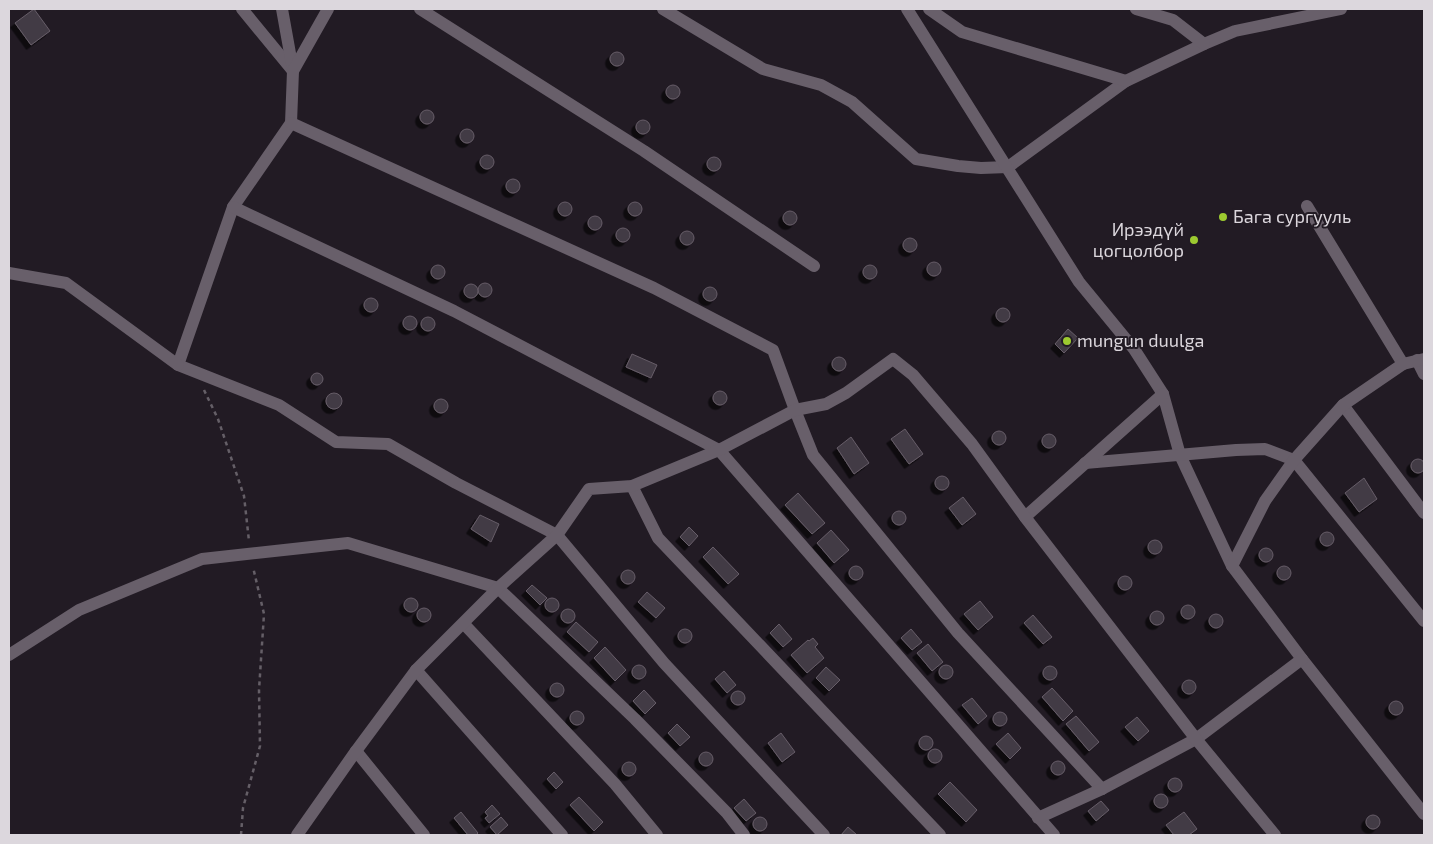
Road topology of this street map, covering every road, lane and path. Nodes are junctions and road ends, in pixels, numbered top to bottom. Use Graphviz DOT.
graph roads {
  1 [pos="242,9"];
  2 [pos="282,9"];
  3 [pos="328,9"];
  4 [pos="420,9"];
  5 [pos="663,9"];
  6 [pos="907,9"];
  7 [pos="929,9"];
  8 [pos="1136,9"];
  9 [pos="1164,9"];
  10 [pos="1341,9"];
  11 [pos="1173,20"];
  12 [pos="1204,44"];
  13 [pos="293,71"];
  14 [pos="1126,81"];
  15 [pos="291,123"];
  16 [pos="1008,167"];
  17 [pos="1307,206"];
  18 [pos="233,207"];
  19 [pos="814,266"];
  20 [pos="9,273"];
  21 [pos="1421,360"];
  22 [pos="1403,364"];
  23 [pos="178,365"];
  24 [pos="196,372"];
  25 [pos="1424,374"];
  26 [pos="1163,394"];
  27 [pos="1343,405"];
  28 [pos="794,410"];
  29 [pos="719,450"];
  30 [pos="1180,455"];
  31 [pos="1294,460"];
  32 [pos="1086,463"];
  33 [pos="632,486"];
  34 [pos="1424,513"];
  35 [pos="1025,517"];
  36 [pos="558,535"];
  37 [pos="250,554"];
  38 [pos="1232,566"];
  39 [pos="498,588"];
  40 [pos="1424,621"];
  41 [pos="464,624"];
  42 [pos="9,655"];
  43 [pos="1302,659"];
  44 [pos="416,670"];
  45 [pos="1196,739"];
  46 [pos="356,751"];
  47 [pos="1102,789"];
  48 [pos="1424,814"];
  49 [pos="1038,818"];
  50 [pos="241,835"];
  51 [pos="297,835"];
  52 [pos="424,835"];
  53 [pos="562,835"];
  54 [pos="657,835"];
  55 [pos="744,835"];
  56 [pos="824,835"];
  57 [pos="940,835"];
  58 [pos="1054,835"];
  59 [pos="1275,835"];
  1 -- 13 [label="street"];
  2 -- 13 [label="street"];
  3 -- 13 [label="street"];
  4 -- 19 [label="street"];
  5 -- 16 [label="street"];
  6 -- 16 [label="street"];
  7 -- 14 [label="street"];
  8 -- 11 [label="street"];
  9 -- 11 [label="street"];
  10 -- 12 [label="street"];
  11 -- 12 [label="street"];
  12 -- 14 [label="street"];
  13 -- 15 [label="street"];
  14 -- 16 [label="street"];
  15 -- 18 [label="street"];
  15 -- 28 [label="street"];
  16 -- 26 [label="street"];
  17 -- 22 [label="street"];
  18 -- 23 [label="street"];
  18 -- 29 [label="street"];
  20 -- 23 [label="street"];
  21 -- 22 [label="street"];
  21 -- 25 [label="street"];
  22 -- 27 [label="street"];
  23 -- 24 [label="street"];
  24 -- 36 [label="street"];
  24 -- 37 [label="path"];
  26 -- 30 [label="street"];
  26 -- 32 [label="street"];
  27 -- 31 [label="street"];
  27 -- 34 [label="street"];
  28 -- 29 [label="street"];
  28 -- 35 [label="street"];
  28 -- 47 [label="street"];
  29 -- 33 [label="street"];
  29 -- 49 [label="street"];
  30 -- 31 [label="street"];
  30 -- 32 [label="street"];
  30 -- 38 [label="street"];
  31 -- 38 [label="street"];
  31 -- 40 [label="street"];
  32 -- 35 [label="street"];
  33 -- 36 [label="street"];
  33 -- 57 [label="street"];
  35 -- 45 [label="street"];
  36 -- 39 [label="street"];
  36 -- 56 [label="street"];
  37 -- 39 [label="street"];
  37 -- 42 [label="street"];
  37 -- 50 [label="path"];
  38 -- 43 [label="street"];
  39 -- 41 [label="street"];
  39 -- 55 [label="street"];
  41 -- 44 [label="street"];
  41 -- 54 [label="street"];
  43 -- 45 [label="street"];
  43 -- 48 [label="street"];
  44 -- 46 [label="street"];
  44 -- 53 [label="street"];
  45 -- 47 [label="street"];
  45 -- 59 [label="street"];
  46 -- 51 [label="street"];
  46 -- 52 [label="street"];
  47 -- 49 [label="street"];
  49 -- 58 [label="street"];
}
